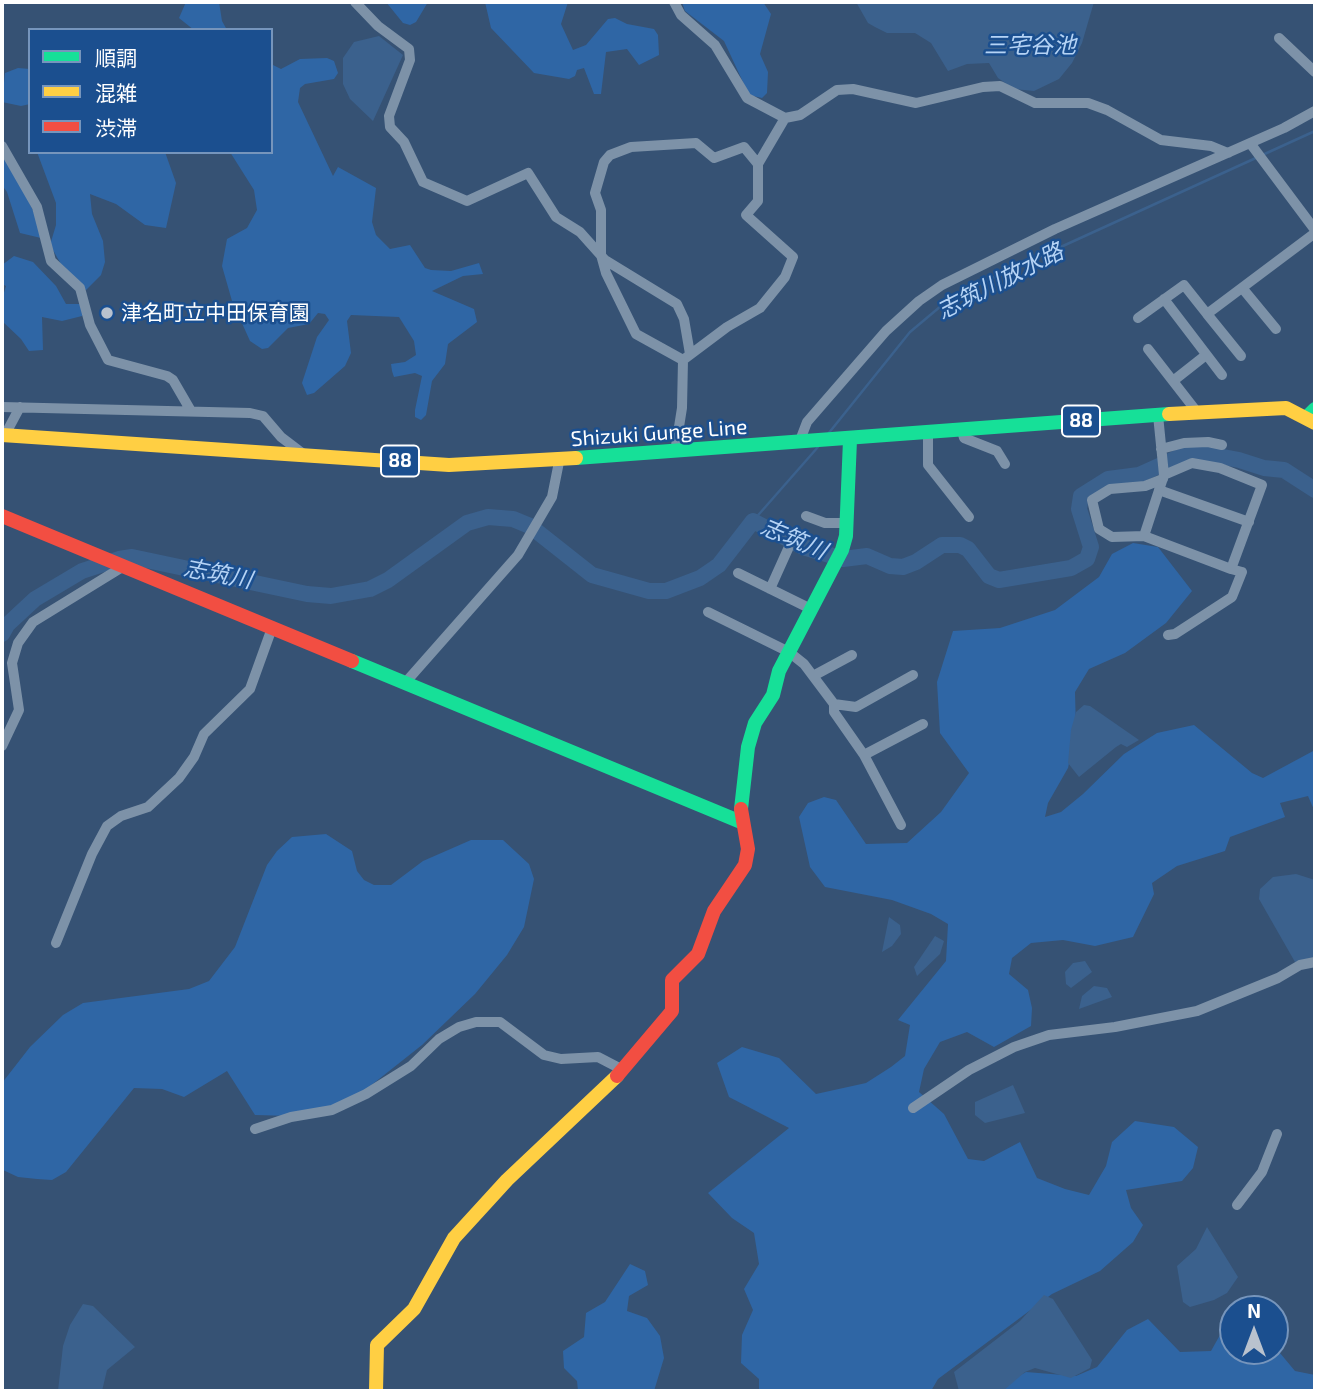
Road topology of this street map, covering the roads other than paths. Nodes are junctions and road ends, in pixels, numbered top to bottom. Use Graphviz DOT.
graph roads {
  1 [pos="355,2"];
  2 [pos="674,2"];
  3 [pos="1279,38"];
  4 [pos="1315,72"];
  5 [pos="1315,111"];
  6 [pos="785,118"];
  7 [pos="1250,143"];
  8 [pos="2,146"];
  9 [pos="1228,153"];
  10 [pos="758,164"];
  11 [pos="1315,231"];
  12 [pos="601,255"];
  13 [pos="1243,289"];
  14 [pos="1164,299"];
  15 [pos="1208,314"];
  16 [pos="1138,318"];
  17 [pos="1276,329"];
  18 [pos="1149,349"];
  19 [pos="1206,355"];
  20 [pos="1241,356"];
  21 [pos="686,357"];
  22 [pos="1222,374"];
  23 [pos="1173,381"];
  24 [pos="2,407"];
  25 [pos="20,407"];
  26 [pos="191,411"];
  27 [pos="1197,412"];
  28 [pos="1158,415"];
  29 [pos="1313,416"];
  30 [pos="962,431"];
  31 [pos="928,433"];
  32 [pos="3,435"];
  33 [pos="846,440"];
  34 [pos="799,443"];
  35 [pos="1222,445"];
  36 [pos="675,452"];
  37 [pos="302,453"];
  38 [pos="1162,453"];
  39 [pos="559,462"];
  40 [pos="1005,464"];
  41 [pos="1163,478"];
  42 [pos="2,516"];
  43 [pos="806,516"];
  44 [pos="969,517"];
  45 [pos="1249,522"];
  46 [pos="846,523"];
  47 [pos="1144,536"];
  48 [pos="788,549"];
  49 [pos="123,566"];
  50 [pos="1231,569"];
  51 [pos="738,573"];
  52 [pos="770,589"];
  53 [pos="811,609"];
  54 [pos="708,612"];
  55 [pos="272,628"];
  56 [pos="1168,635"];
  57 [pos="789,652"];
  58 [pos="852,655"];
  59 [pos="913,675"];
  60 [pos="813,676"];
  61 [pos="405,683"];
  62 [pos="834,704"];
  63 [pos="923,724"];
  64 [pos="2,746"];
  65 [pos="864,755"];
  66 [pos="741,822"];
  67 [pos="901,825"];
  68 [pos="56,943"];
  69 [pos="1315,962"];
  70 [pos="623,1070"];
  71 [pos="913,1108"];
  72 [pos="255,1129"];
  73 [pos="1277,1134"];
  74 [pos="1237,1205"];
  75 [pos="376,1391"];
  1 -- 12 [label="street"];
  2 -- 6 [label="street"];
  3 -- 4 [label="street"];
  5 -- 7 [label="street"];
  6 -- 9 [label="street"];
  6 -- 10 [label="street"];
  7 -- 9 [label="street"];
  7 -- 11 [label="street"];
  8 -- 26 [label="street"];
  9 -- 34 [label="street"];
  10 -- 12 [label="street"];
  10 -- 21 [label="street"];
  11 -- 13 [label="street"];
  12 -- 21 [label="street"];
  12 -- 21 [label="street"];
  13 -- 15 [label="street"];
  13 -- 17 [label="street"];
  14 -- 15 [label="street"];
  14 -- 16 [label="street"];
  14 -- 19 [label="street"];
  15 -- 20 [label="street"];
  18 -- 23 [label="street"];
  19 -- 22 [label="street"];
  19 -- 23 [label="street"];
  21 -- 36 [label="street"];
  23 -- 27 [label="street"];
  24 -- 25 [label="street"];
  25 -- 26 [label="street"];
  25 -- 32 [label="street"];
  26 -- 37 [label="street"];
  27 -- 28 [label="street, Shizuki Gunge Line / 88"];
  27 -- 29 [label="street, Shizuki Gunge Line / 88"];
  28 -- 30 [label="street, Shizuki Gunge Line / 88"];
  28 -- 38 [label="street"];
  30 -- 31 [label="street, Shizuki Gunge Line / 88"];
  30 -- 40 [label="street"];
  31 -- 33 [label="street, Shizuki Gunge Line / 88"];
  31 -- 44 [label="street"];
  32 -- 37 [label="street, Shizuki Gunge Line / 88"];
  33 -- 34 [label="street, Shizuki Gunge Line / 88"];
  33 -- 46 [label="street"];
  34 -- 36 [label="street, Shizuki Gunge Line / 88"];
  35 -- 38 [label="street"];
  36 -- 39 [label="street, Shizuki Gunge Line / 88"];
  37 -- 39 [label="street, Shizuki Gunge Line / 88"];
  38 -- 41 [label="street"];
  39 -- 61 [label="street"];
  41 -- 45 [label="street"];
  41 -- 45 [label="street"];
  41 -- 47 [label="street"];
  41 -- 47 [label="street"];
  42 -- 49 [label="street"];
  43 -- 46 [label="street"];
  45 -- 50 [label="street"];
  46 -- 53 [label="street"];
  47 -- 50 [label="street"];
  48 -- 52 [label="street"];
  49 -- 55 [label="street"];
  49 -- 64 [label="street"];
  50 -- 56 [label="street"];
  51 -- 52 [label="street"];
  52 -- 53 [label="street"];
  53 -- 57 [label="street"];
  54 -- 57 [label="street"];
  55 -- 61 [label="street"];
  55 -- 68 [label="street"];
  57 -- 60 [label="street"];
  57 -- 66 [label="street"];
  58 -- 60 [label="street"];
  59 -- 62 [label="street"];
  60 -- 62 [label="street"];
  61 -- 66 [label="street"];
  62 -- 65 [label="street"];
  63 -- 65 [label="street"];
  65 -- 67 [label="street"];
  66 -- 70 [label="street"];
  69 -- 71 [label="street"];
  70 -- 72 [label="street"];
  70 -- 75 [label="street"];
  73 -- 74 [label="street"];
}
